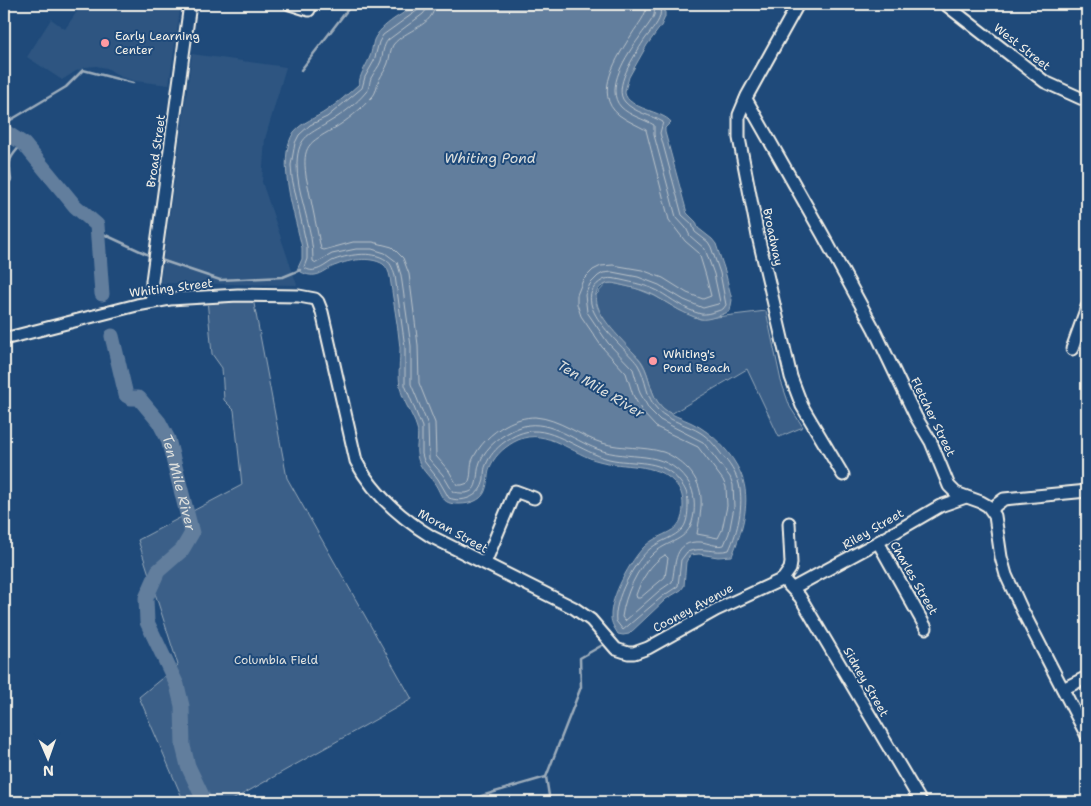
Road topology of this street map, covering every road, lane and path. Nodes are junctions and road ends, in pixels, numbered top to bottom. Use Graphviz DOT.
graph roads {
  1 [pos="190,4"];
  2 [pos="290,4"];
  3 [pos="311,4"];
  4 [pos="798,4"];
  5 [pos="945,4"];
  6 [pos="746,100"];
  7 [pos="1087,101"];
  8 [pos="315,299"];
  9 [pos="152,302"];
  10 [pos="1087,307"];
  11 [pos="4,339"];
  12 [pos="1072,350"];
  13 [pos="843,475"];
  14 [pos="1087,490"];
  15 [pos="967,497"];
  16 [pos="534,498"];
  17 [pos="992,510"];
  18 [pos="789,523"];
  19 [pos="878,542"];
  20 [pos="485,564"];
  21 [pos="783,578"];
  22 [pos="793,588"];
  23 [pos="574,608"];
  24 [pos="926,628"];
  25 [pos="1087,677"];
  26 [pos="1063,689"];
  27 [pos="1087,736"];
  28 [pos="921,802"];
  1 -- 9 [label="street, Broad Street"];
  2 -- 3 [label="street"];
  4 -- 6 [label="street, Broadway"];
  5 -- 7 [label="street, West Street"];
  6 -- 13 [label="street, Broadway"];
  6 -- 15 [label="street, Fletcher Street"];
  8 -- 9 [label="street, Whiting Street"];
  8 -- 20 [label="street, Moran Street"];
  9 -- 11 [label="street, Whiting Street"];
  10 -- 12 [label="street"];
  14 -- 17 [label="street"];
  15 -- 17 [label="street, Fletcher Street"];
  15 -- 19 [label="street, Riley Street"];
  16 -- 20 [label="street"];
  17 -- 26 [label="street"];
  18 -- 21 [label="street"];
  19 -- 22 [label="street, Riley Street"];
  19 -- 24 [label="street, Charles Street"];
  20 -- 23 [label="street, Moran Street"];
  21 -- 22 [label="street, Sidney Street"];
  21 -- 23 [label="street, Cooney Avenue"];
  22 -- 28 [label="street, Sidney Street"];
  25 -- 26 [label="street"];
  26 -- 27 [label="street"];
}
